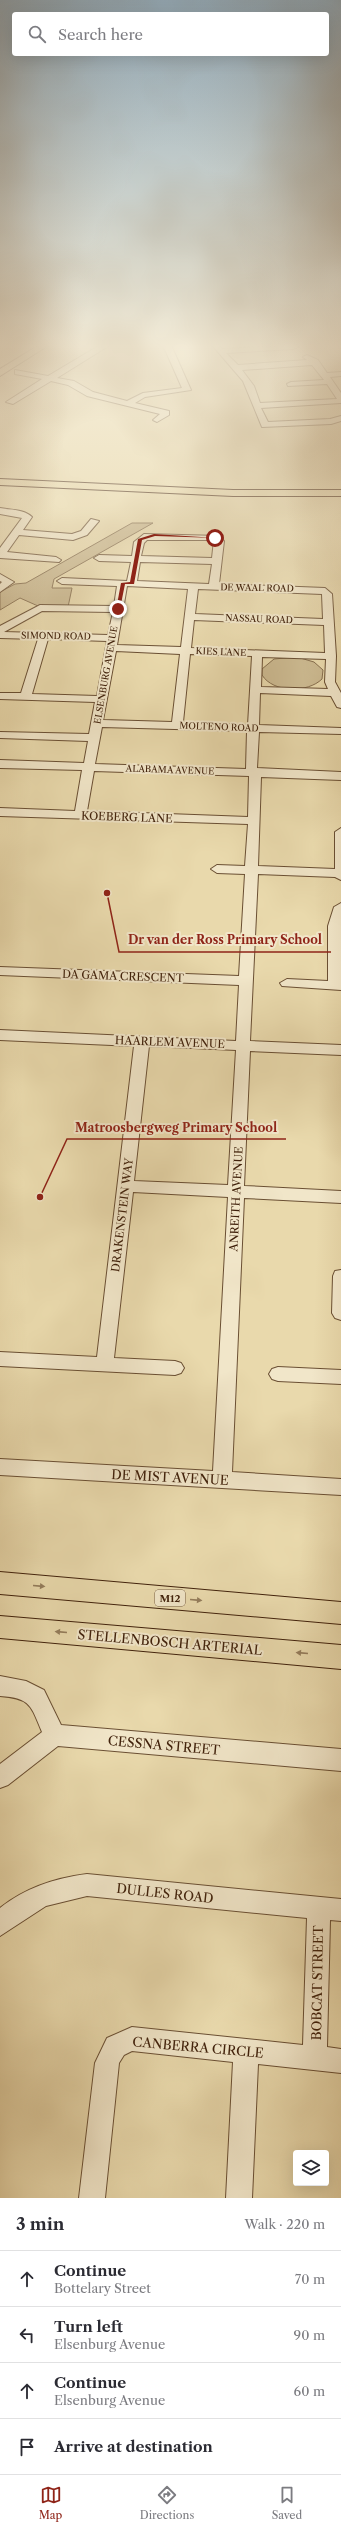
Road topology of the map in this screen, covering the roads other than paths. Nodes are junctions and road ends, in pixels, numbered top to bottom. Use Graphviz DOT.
graph roads {
  1 [pos="0,475"];
  2 [pos="0,482"];
  3 [pos="341,485"];
  4 [pos="341,493"];
  5 [pos="0,511"];
  6 [pos="94,521"];
  7 [pos="17,532"];
  8 [pos="1,555"];
  9 [pos="99,558"];
  10 [pos="136,559"];
  11 [pos="56,560"];
  12 [pos="217,561"];
  13 [pos="0,577"];
  14 [pos="62,582"];
  15 [pos="128,583"];
  16 [pos="193,585"];
  17 [pos="4,586"];
  18 [pos="214,587"];
  19 [pos="118,609"];
  20 [pos="341,612"];
  21 [pos="190,617"];
  22 [pos="328,617"];
  23 [pos="0,630"];
  24 [pos="0,635"];
  25 [pos="44,636"];
  26 [pos="112,643"];
  27 [pos="186,651"];
  28 [pos="256,654"];
  29 [pos="331,656"];
  30 [pos="255,690"];
  31 [pos="334,692"];
  32 [pos="0,696"];
  33 [pos="26,696"];
  34 [pos="102,699"];
  35 [pos="341,705"];
  36 [pos="97,723"];
  37 [pos="177,726"];
  38 [pos="253,729"];
  39 [pos="341,732"];
  40 [pos="0,735"];
  41 [pos="95,738"];
  42 [pos="0,764"];
  43 [pos="89,767"];
  44 [pos="253,773"];
  45 [pos="341,776"];
  46 [pos="0,812"];
  47 [pos="80,815"];
  48 [pos="254,821"];
  49 [pos="341,832"];
  50 [pos="216,869"];
  51 [pos="251,870"];
  52 [pos="341,874"];
  53 [pos="341,907"];
  54 [pos="0,971"];
  55 [pos="246,981"];
  56 [pos="287,983"];
  57 [pos="338,985"];
  58 [pos="0,1035"];
  59 [pos="142,1041"];
  60 [pos="243,1046"];
  61 [pos="341,1050"];
  62 [pos="125,1186"];
  63 [pos="236,1192"];
  64 [pos="341,1197"];
  65 [pos="341,1276"];
  66 [pos="341,1313"];
  67 [pos="0,1359"];
  68 [pos="104,1364"];
  69 [pos="175,1368"];
  70 [pos="278,1374"];
  71 [pos="341,1377"];
  72 [pos="0,1467"];
  73 [pos="222,1480"];
  74 [pos="341,1487"];
  75 [pos="0,1583"];
  76 [pos="341,1613"];
  77 [pos="0,1627"];
  78 [pos="341,1657"];
  79 [pos="0,1686"];
  80 [pos="55,1735"];
  81 [pos="341,1760"];
  82 [pos="0,1777"];
  83 [pos="330,1909"];
  84 [pos="2,1917"];
  85 [pos="246,2051"];
  86 [pos="315,2059"];
  87 [pos="341,2061"];
  88 [pos="92,2198"];
  89 [pos="239,2198"];
  1 -- 3 [label="main road"];
  2 -- 4 [label="main road"];
  5 -- 7 [label="street"];
  6 -- 7 [label="street"];
  7 -- 8 [label="street"];
  8 -- 11 [label="street"];
  9 -- 10 [label="street"];
  10 -- 12 [label="street"];
  10 -- 12 [label="street, ELSENBURG AVENUE"];
  10 -- 15 [label="street, ELSENBURG AVENUE"];
  12 -- 18 [label="street"];
  13 -- 17 [label="street"];
  14 -- 15 [label="street, DE WAAL ROAD"];
  15 -- 16 [label="street, DE WAAL ROAD"];
  15 -- 19 [label="street, ELSENBURG AVENUE"];
  16 -- 18 [label="street, DE WAAL ROAD"];
  16 -- 21 [label="street"];
  18 -- 22 [label="street, DE WAAL ROAD"];
  19 -- 23 [label="street"];
  19 -- 26 [label="street, ELSENBURG AVENUE"];
  20 -- 22 [label="street, NASSAU ROAD"];
  21 -- 22 [label="street, NASSAU ROAD"];
  21 -- 27 [label="street"];
  22 -- 29 [label="street, DE WAAL ROAD"];
  24 -- 25 [label="street, SIMOND ROAD"];
  25 -- 26 [label="street, SIMOND ROAD"];
  25 -- 33 [label="street"];
  26 -- 27 [label="street, KIES LANE"];
  26 -- 34 [label="street, ELSENBURG AVENUE"];
  27 -- 28 [label="street, KIES LANE"];
  27 -- 37 [label="street"];
  28 -- 29 [label="street, KIES LANE"];
  28 -- 30 [label="street, ANREITH AVENUE"];
  29 -- 31 [label="street, DE WAAL ROAD"];
  30 -- 31 [label="street"];
  30 -- 38 [label="street, ANREITH AVENUE"];
  31 -- 35 [label="street, DE WAAL ROAD"];
  32 -- 33 [label="street"];
  33 -- 34 [label="street"];
  34 -- 36 [label="street, ELSENBURG AVENUE"];
  36 -- 37 [label="street, MOLTENO ROAD"];
  36 -- 41 [label="street, ELSENBURG AVENUE"];
  37 -- 38 [label="street, MOLTENO ROAD"];
  38 -- 39 [label="street, MOLTENO ROAD"];
  38 -- 44 [label="street, ANREITH AVENUE"];
  40 -- 41 [label="street"];
  41 -- 43 [label="street, ELSENBURG AVENUE"];
  42 -- 43 [label="street, ALABAMA AVENUE"];
  43 -- 44 [label="street, ALABAMA AVENUE"];
  43 -- 47 [label="street, ELSENBURG AVENUE"];
  44 -- 45 [label="street, ALABAMA AVENUE"];
  44 -- 48 [label="street, ANREITH AVENUE"];
  46 -- 47 [label="street, KOEBERG LANE"];
  47 -- 48 [label="street, KOEBERG LANE"];
  48 -- 51 [label="street, ANREITH AVENUE"];
  49 -- 52 [label="street"];
  50 -- 51 [label="street"];
  51 -- 52 [label="street"];
  51 -- 55 [label="street, ANREITH AVENUE"];
  53 -- 57 [label="street"];
  54 -- 55 [label="street, DA GAMA CRESCENT"];
  55 -- 60 [label="street, ANREITH AVENUE"];
  56 -- 57 [label="street"];
  58 -- 59 [label="street, HAARLEM AVENUE"];
  59 -- 60 [label="street, HAARLEM AVENUE"];
  59 -- 62 [label="street, DRAKENSTEIN WAY"];
  60 -- 61 [label="street, HAARLEM AVENUE"];
  60 -- 63 [label="street, ANREITH AVENUE"];
  62 -- 63 [label="street"];
  62 -- 68 [label="street, DRAKENSTEIN WAY"];
  63 -- 64 [label="street"];
  63 -- 73 [label="street, ANREITH AVENUE"];
  65 -- 66 [label="street"];
  67 -- 68 [label="street"];
  68 -- 69 [label="street"];
  70 -- 71 [label="street"];
  72 -- 73 [label="street, DE MIST AVENUE"];
  73 -- 74 [label="street, DE MIST AVENUE"];
  75 -- 76 [label="main road, M12, one-way"];
  78 -- 77 [label="main road, STELLENBOSCH ARTERIAL, one-way"];
  79 -- 80 [label="street"];
  80 -- 81 [label="street, CESSNA STREET"];
  80 -- 82 [label="street"];
  83 -- 84 [label="street, DULLES ROAD"];
  83 -- 86 [label="street, BOBCAT STREET"];
  85 -- 86 [label="street, CANBERRA CIRCLE"];
  85 -- 88 [label="street, CANBERRA CIRCLE"];
  85 -- 89 [label="street"];
  86 -- 87 [label="street, CANBERRA CIRCLE"];
}
